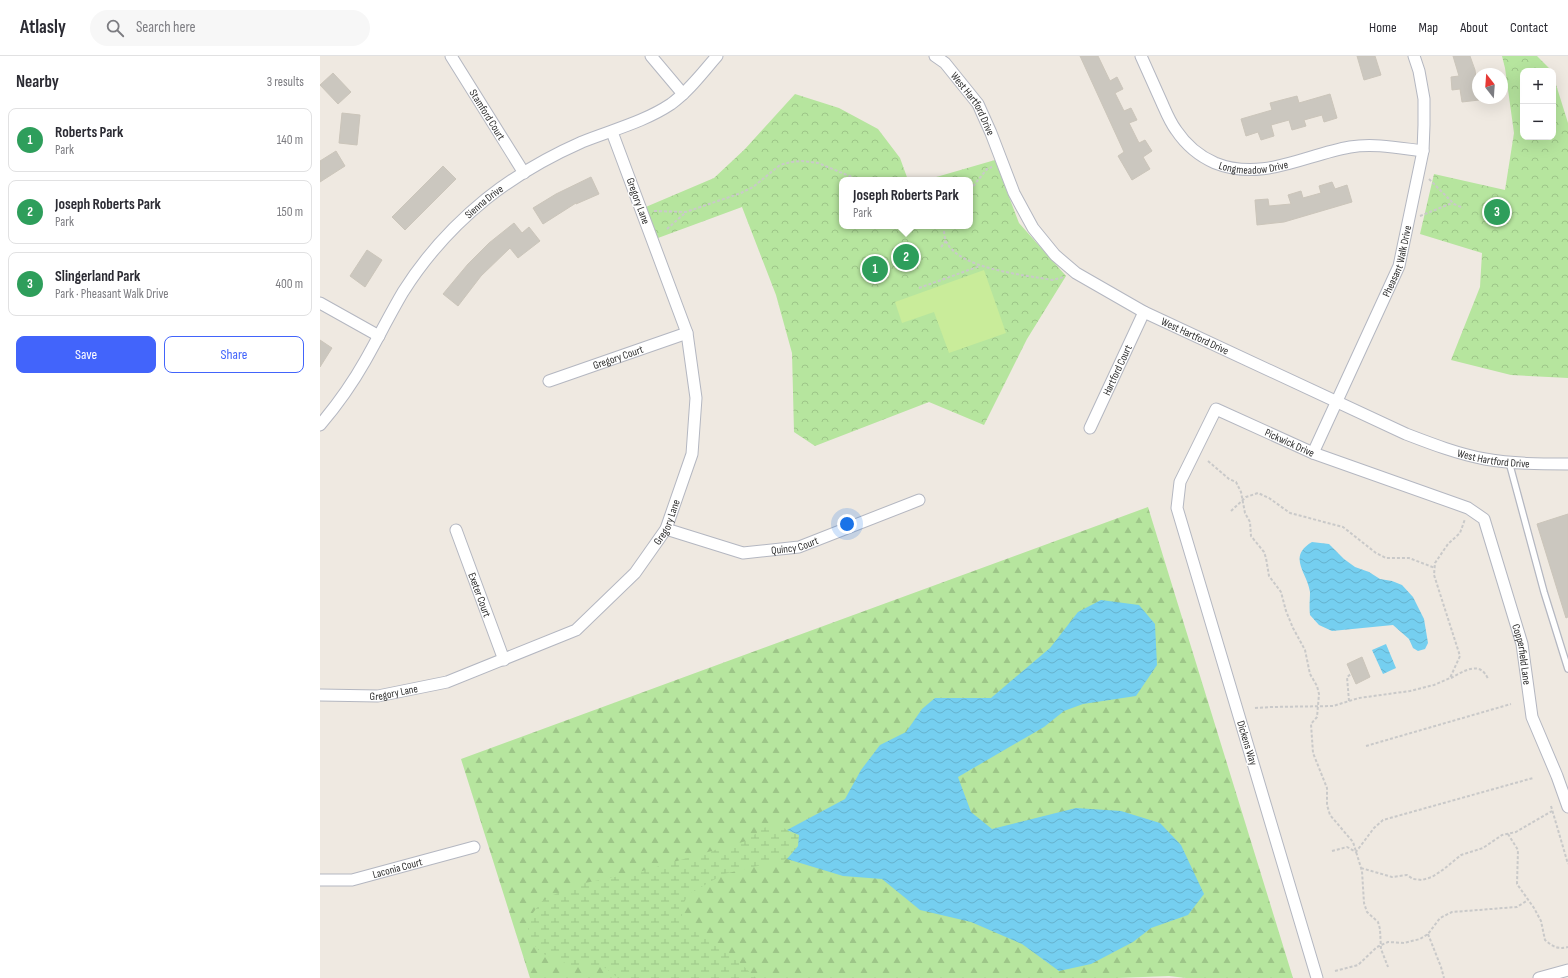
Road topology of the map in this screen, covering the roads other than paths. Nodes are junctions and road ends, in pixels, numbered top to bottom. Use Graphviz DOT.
graph roads {
  1 [pos="451,56"];
  2 [pos="651,56"];
  3 [pos="717,56"];
  4 [pos="934,56"];
  5 [pos="1141,56"];
  6 [pos="1414,56"];
  7 [pos="683,94"];
  8 [pos="612,132"];
  9 [pos="1423,151"];
  10 [pos="524,173"];
  11 [pos="320,302"];
  12 [pos="1144,312"];
  13 [pos="687,332"];
  14 [pos="379,336"];
  15 [pos="549,381"];
  16 [pos="1336,402"];
  17 [pos="320,425"];
  18 [pos="1090,428"];
  19 [pos="1313,453"];
  20 [pos="1510,462"];
  21 [pos="1568,464"];
  22 [pos="919,500"];
  23 [pos="1177,508"];
  24 [pos="1468,508"];
  25 [pos="666,529"];
  26 [pos="456,530"];
  27 [pos="504,660"];
  28 [pos="1568,669"];
  29 [pos="320,695"];
  30 [pos="1568,807"];
  31 [pos="474,847"];
  32 [pos="320,880"];
  33 [pos="1568,970"];
  34 [pos="1317,978"];
  35 [pos="1539,978"];
  1 -- 10 [label="street, Stamford Court"];
  2 -- 7 [label="street"];
  3 -- 7 [label="street, Sienna Drive"];
  4 -- 12 [label="street, West Hartford Drive"];
  5 -- 9 [label="street, Longmeadow Drive"];
  6 -- 9 [label="street, Pheasant Walk Drive"];
  7 -- 8 [label="street, Sienna Drive"];
  8 -- 10 [label="street, Sienna Drive"];
  8 -- 13 [label="street, Gregory Lane"];
  9 -- 16 [label="street, Pheasant Walk Drive"];
  10 -- 14 [label="street, Sienna Drive"];
  11 -- 14 [label="street"];
  12 -- 16 [label="street, West Hartford Drive"];
  12 -- 18 [label="street, Hartford Court"];
  13 -- 15 [label="street, Gregory Court"];
  13 -- 25 [label="street, Gregory Lane"];
  14 -- 17 [label="street, Sienna Drive"];
  16 -- 19 [label="street, Pheasant Walk Drive"];
  16 -- 20 [label="street, West Hartford Drive"];
  19 -- 23 [label="street, Pickwick Drive"];
  19 -- 24 [label="street, Pickwick Drive"];
  20 -- 21 [label="street, West Hartford Drive"];
  20 -- 28 [label="lane"];
  22 -- 25 [label="street, Quincy Court"];
  23 -- 34 [label="street, Dickens Way"];
  24 -- 30 [label="street, Copperfield Lane"];
  25 -- 27 [label="street, Gregory Lane"];
  26 -- 27 [label="street, Exeter Court"];
  27 -- 29 [label="street, Gregory Lane"];
  31 -- 32 [label="street, Laconia Court"];
  33 -- 35 [label="street"];
}
